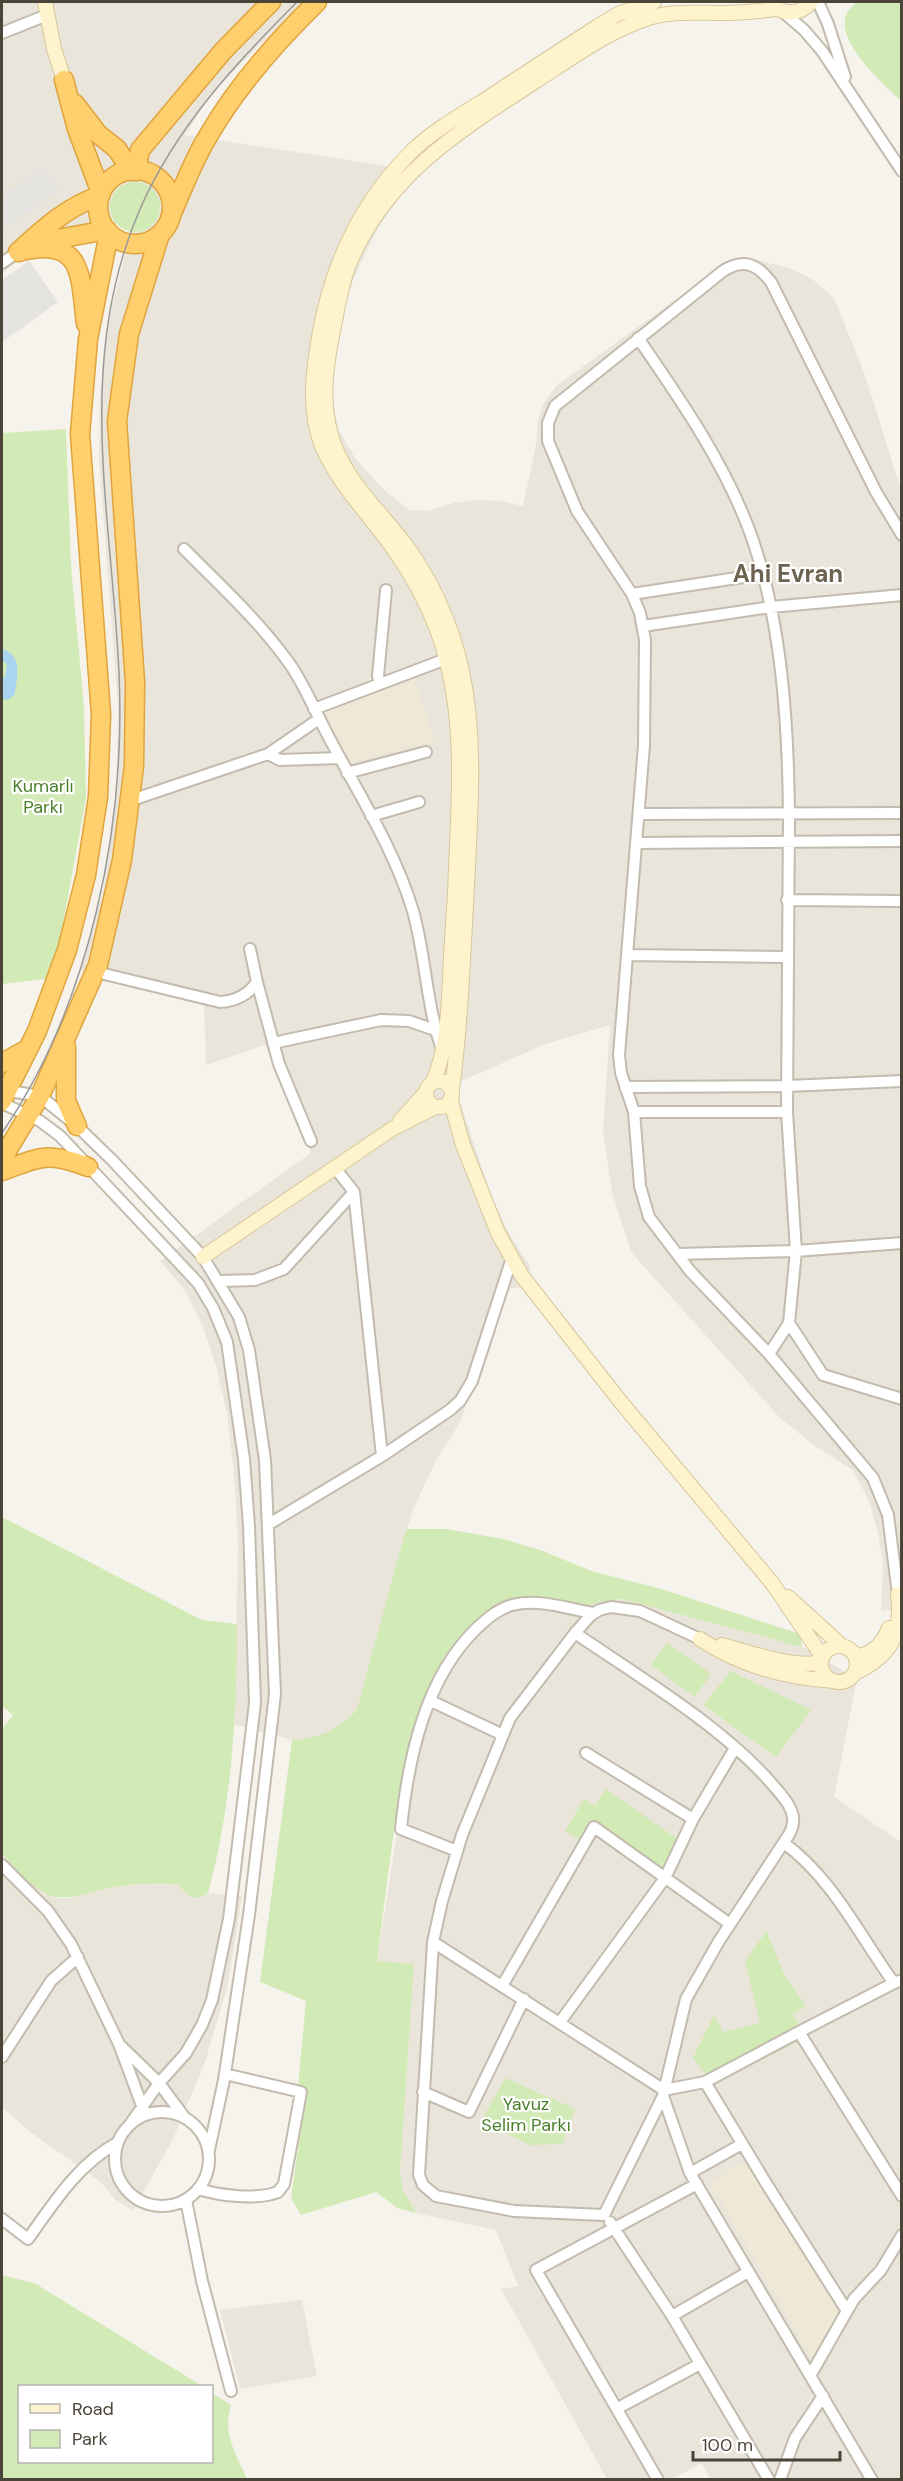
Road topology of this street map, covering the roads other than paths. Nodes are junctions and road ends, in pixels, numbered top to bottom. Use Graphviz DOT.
graph roads {
  1 [pos="271,2"];
  2 [pos="317,2"];
  3 [pos="654,2"];
  4 [pos="811,2"];
  5 [pos="818,2"];
  6 [pos="46,8"];
  7 [pos="777,8"];
  8 [pos="2,33"];
  9 [pos="64,80"];
  10 [pos="849,88"];
  11 [pos="134,171"];
  12 [pos="902,171"];
  13 [pos="101,195"];
  14 [pos="172,213"];
  15 [pos="108,231"];
  16 [pos="160,234"];
  17 [pos="18,252"];
  18 [pos="2,263"];
  19 [pos="638,338"];
  20 [pos="88,339"];
  21 [pos="901,536"];
  22 [pos="184,549"];
  23 [pos="763,574"];
  24 [pos="386,590"];
  25 [pos="632,594"];
  26 [pos="902,595"];
  27 [pos="771,607"];
  28 [pos="643,626"];
  29 [pos="445,634"];
  30 [pos="446,659"];
  31 [pos="380,684"];
  32 [pos="316,714"];
  33 [pos="426,752"];
  34 [pos="268,754"];
  35 [pos="339,758"];
  36 [pos="347,772"];
  37 [pos="129,801"];
  38 [pos="419,802"];
  39 [pos="902,813"];
  40 [pos="639,814"];
  41 [pos="789,814"];
  42 [pos="371,816"];
  43 [pos="902,841"];
  44 [pos="788,842"];
  45 [pos="637,843"];
  46 [pos="787,900"];
  47 [pos="902,901"];
  48 [pos="250,949"];
  49 [pos="627,956"];
  50 [pos="786,957"];
  51 [pos="96,972"];
  52 [pos="257,982"];
  53 [pos="435,1030"];
  54 [pos="66,1037"];
  55 [pos="273,1043"];
  56 [pos="30,1048"];
  57 [pos="443,1052"];
  58 [pos="2,1063"];
  59 [pos="902,1081"];
  60 [pos="788,1086"];
  61 [pos="430,1087"];
  62 [pos="625,1087"];
  63 [pos="451,1095"];
  64 [pos="3,1096"];
  65 [pos="40,1096"];
  66 [pos="435,1107"];
  67 [pos="634,1112"];
  68 [pos="787,1112"];
  69 [pos="28,1116"];
  70 [pos="77,1126"];
  71 [pos="392,1129"];
  72 [pos="311,1141"];
  73 [pos="2,1160"];
  74 [pos="88,1167"];
  75 [pos="335,1168"];
  76 [pos="2,1171"];
  77 [pos="354,1192"];
  78 [pos="902,1243"];
  79 [pos="796,1251"];
  80 [pos="676,1254"];
  81 [pos="203,1257"];
  82 [pos="512,1258"];
  83 [pos="184,1267"];
  84 [pos="220,1281"];
  85 [pos="789,1323"];
  86 [pos="769,1354"];
  87 [pos="902,1399"];
  88 [pos="382,1456"];
  89 [pos="269,1524"];
  90 [pos="772,1583"];
  91 [pos="898,1594"];
  92 [pos="594,1613"];
  93 [pos="576,1633"];
  94 [pos="700,1639"];
  95 [pos="842,1646"];
  96 [pos="856,1656"];
  97 [pos="821,1659"];
  98 [pos="855,1673"];
  99 [pos="834,1681"];
  100 [pos="431,1701"];
  101 [pos="503,1735"];
  102 [pos="735,1748"];
  103 [pos="586,1753"];
  104 [pos="693,1819"];
  105 [pos="784,1843"];
  106 [pos="457,1851"];
  107 [pos="2,1865"];
  108 [pos="665,1878"];
  109 [pos="730,1924"];
  110 [pos="433,1942"];
  111 [pos="78,1957"];
  112 [pos="898,1982"];
  113 [pos="502,1986"];
  114 [pos="524,2000"];
  115 [pos="560,2022"];
  116 [pos="799,2032"];
  117 [pos="119,2044"];
  118 [pos="2,2057"];
  119 [pos="225,2074"];
  120 [pos="705,2082"];
  121 [pos="159,2083"];
  122 [pos="423,2092"];
  123 [pos="663,2093"];
  124 [pos="144,2111"];
  125 [pos="186,2118"];
  126 [pos="117,2144"];
  127 [pos="742,2144"];
  128 [pos="209,2151"];
  129 [pos="690,2173"];
  130 [pos="697,2184"];
  131 [pos="199,2189"];
  132 [pos="902,2196"];
  133 [pos="186,2200"];
  134 [pos="604,2215"];
  135 [pos="2,2219"];
  136 [pos="614,2227"];
  137 [pos="902,2235"];
  138 [pos="748,2272"];
  139 [pos="847,2311"];
  140 [pos="672,2316"];
  141 [pos="700,2364"];
  142 [pos="810,2376"];
  143 [pos="231,2391"];
  144 [pos="823,2396"];
  145 [pos="618,2408"];
  146 [pos="658,2480"];
  147 [pos="769,2480"];
  148 [pos="780,2480"];
  149 [pos="872,2480"];
  1 -- 11 [label="highway"];
  2 -- 14 [label="highway"];
  3 -- 29 [label="street"];
  4 -- 7 [label="street"];
  5 -- 10 [label="street"];
  6 -- 8 [label="street"];
  6 -- 9 [label="street"];
  7 -- 10 [label="street"];
  7 -- 29 [label="street"];
  9 -- 11 [label="highway"];
  9 -- 13 [label="highway"];
  10 -- 12 [label="street"];
  11 -- 13 [label="highway"];
  11 -- 14 [label="highway"];
  13 -- 15 [label="highway"];
  13 -- 17 [label="highway"];
  14 -- 16 [label="highway"];
  15 -- 16 [label="highway"];
  15 -- 17 [label="highway"];
  15 -- 20 [label="highway"];
  16 -- 37 [label="highway"];
  17 -- 18 [label="street"];
  17 -- 20 [label="highway"];
  19 -- 21 [label="street"];
  19 -- 23 [label="street"];
  19 -- 25 [label="street"];
  20 -- 56 [label="highway"];
  22 -- 32 [label="street"];
  23 -- 25 [label="street"];
  23 -- 27 [label="street"];
  24 -- 31 [label="street"];
  25 -- 28 [label="street"];
  26 -- 27 [label="street"];
  27 -- 28 [label="street"];
  27 -- 41 [label="street"];
  28 -- 40 [label="street"];
  29 -- 30 [label="street"];
  29 -- 63 [label="street"];
  30 -- 31 [label="street"];
  30 -- 57 [label="street"];
  31 -- 32 [label="street"];
  32 -- 34 [label="street"];
  32 -- 35 [label="street"];
  33 -- 36 [label="street"];
  34 -- 35 [label="street"];
  34 -- 37 [label="street"];
  35 -- 36 [label="street"];
  36 -- 42 [label="street"];
  37 -- 51 [label="highway"];
  38 -- 42 [label="street"];
  39 -- 41 [label="street"];
  40 -- 41 [label="street"];
  40 -- 45 [label="street"];
  41 -- 44 [label="street"];
  42 -- 53 [label="street"];
  43 -- 44 [label="street"];
  44 -- 45 [label="street"];
  44 -- 46 [label="street"];
  45 -- 49 [label="street"];
  46 -- 47 [label="street"];
  46 -- 50 [label="street"];
  48 -- 52 [label="street"];
  49 -- 50 [label="street"];
  49 -- 62 [label="street"];
  50 -- 60 [label="street"];
  51 -- 52 [label="street"];
  51 -- 54 [label="highway"];
  52 -- 55 [label="street"];
  53 -- 55 [label="street"];
  53 -- 57 [label="street"];
  54 -- 65 [label="highway"];
  54 -- 70 [label="highway"];
  55 -- 72 [label="street"];
  56 -- 58 [label="highway"];
  56 -- 64 [label="highway"];
  57 -- 61 [label="street"];
  59 -- 60 [label="street"];
  60 -- 62 [label="street"];
  60 -- 68 [label="street"];
  61 -- 63 [label="street"];
  61 -- 66 [label="street"];
  61 -- 71 [label="street"];
  62 -- 67 [label="street"];
  63 -- 66 [label="street"];
  63 -- 82 [label="street"];
  64 -- 65 [label="street"];
  64 -- 69 [label="street"];
  65 -- 69 [label="highway"];
  65 -- 70 [label="street"];
  66 -- 71 [label="street"];
  67 -- 68 [label="street"];
  67 -- 80 [label="street"];
  68 -- 79 [label="street"];
  69 -- 73 [label="highway"];
  69 -- 74 [label="street"];
  70 -- 81 [label="street"];
  71 -- 75 [label="street"];
  74 -- 76 [label="highway"];
  74 -- 83 [label="street"];
  75 -- 77 [label="street"];
  75 -- 81 [label="street"];
  77 -- 84 [label="street"];
  77 -- 88 [label="street"];
  78 -- 79 [label="street"];
  79 -- 80 [label="street"];
  79 -- 85 [label="street"];
  80 -- 86 [label="street"];
  81 -- 83 [label="street"];
  81 -- 84 [label="street"];
  82 -- 88 [label="street"];
  82 -- 90 [label="street"];
  83 -- 121 [label="street"];
  84 -- 89 [label="street"];
  85 -- 86 [label="street"];
  85 -- 87 [label="street"];
  86 -- 91 [label="street"];
  88 -- 89 [label="street"];
  89 -- 119 [label="street"];
  90 -- 95 [label="street"];
  90 -- 97 [label="street"];
  91 -- 96 [label="street"];
  91 -- 98 [label="street"];
  92 -- 93 [label="street"];
  92 -- 94 [label="street"];
  92 -- 100 [label="street"];
  93 -- 101 [label="street"];
  93 -- 102 [label="street"];
  94 -- 97 [label="street"];
  94 -- 99 [label="street"];
  95 -- 96 [label="street"];
  95 -- 97 [label="street"];
  96 -- 98 [label="street"];
  97 -- 99 [label="street"];
  98 -- 99 [label="street"];
  100 -- 101 [label="street"];
  100 -- 106 [label="street"];
  101 -- 106 [label="street"];
  102 -- 104 [label="street"];
  102 -- 105 [label="street"];
  103 -- 104 [label="street"];
  104 -- 108 [label="street"];
  105 -- 109 [label="street"];
  105 -- 112 [label="street"];
  106 -- 110 [label="street"];
  107 -- 111 [label="street"];
  108 -- 109 [label="street"];
  108 -- 113 [label="street"];
  108 -- 115 [label="street"];
  109 -- 123 [label="street"];
  110 -- 113 [label="street"];
  110 -- 122 [label="street"];
  111 -- 117 [label="street"];
  111 -- 118 [label="street"];
  112 -- 116 [label="street"];
  113 -- 114 [label="street"];
  114 -- 115 [label="street"];
  114 -- 122 [label="street"];
  115 -- 123 [label="street"];
  116 -- 120 [label="street"];
  116 -- 132 [label="street"];
  117 -- 121 [label="street"];
  117 -- 124 [label="street"];
  119 -- 128 [label="street"];
  119 -- 131 [label="street"];
  120 -- 123 [label="street"];
  120 -- 127 [label="street"];
  121 -- 124 [label="street"];
  121 -- 125 [label="street"];
  122 -- 134 [label="street"];
  123 -- 129 [label="street"];
  123 -- 134 [label="street"];
  124 -- 125 [label="street"];
  124 -- 126 [label="street"];
  125 -- 128 [label="street"];
  126 -- 133 [label="street"];
  126 -- 135 [label="street"];
  127 -- 129 [label="street"];
  127 -- 139 [label="street"];
  128 -- 131 [label="street"];
  129 -- 130 [label="street"];
  130 -- 136 [label="street"];
  130 -- 138 [label="street"];
  131 -- 133 [label="street"];
  133 -- 143 [label="street"];
  134 -- 136 [label="street"];
  136 -- 140 [label="street"];
  136 -- 145 [label="street"];
  137 -- 139 [label="street"];
  138 -- 140 [label="street"];
  138 -- 142 [label="street"];
  139 -- 142 [label="street"];
  140 -- 141 [label="street"];
  141 -- 145 [label="street"];
  141 -- 147 [label="street"];
  142 -- 144 [label="street"];
  144 -- 148 [label="street"];
  144 -- 149 [label="street"];
  145 -- 146 [label="street"];
}
